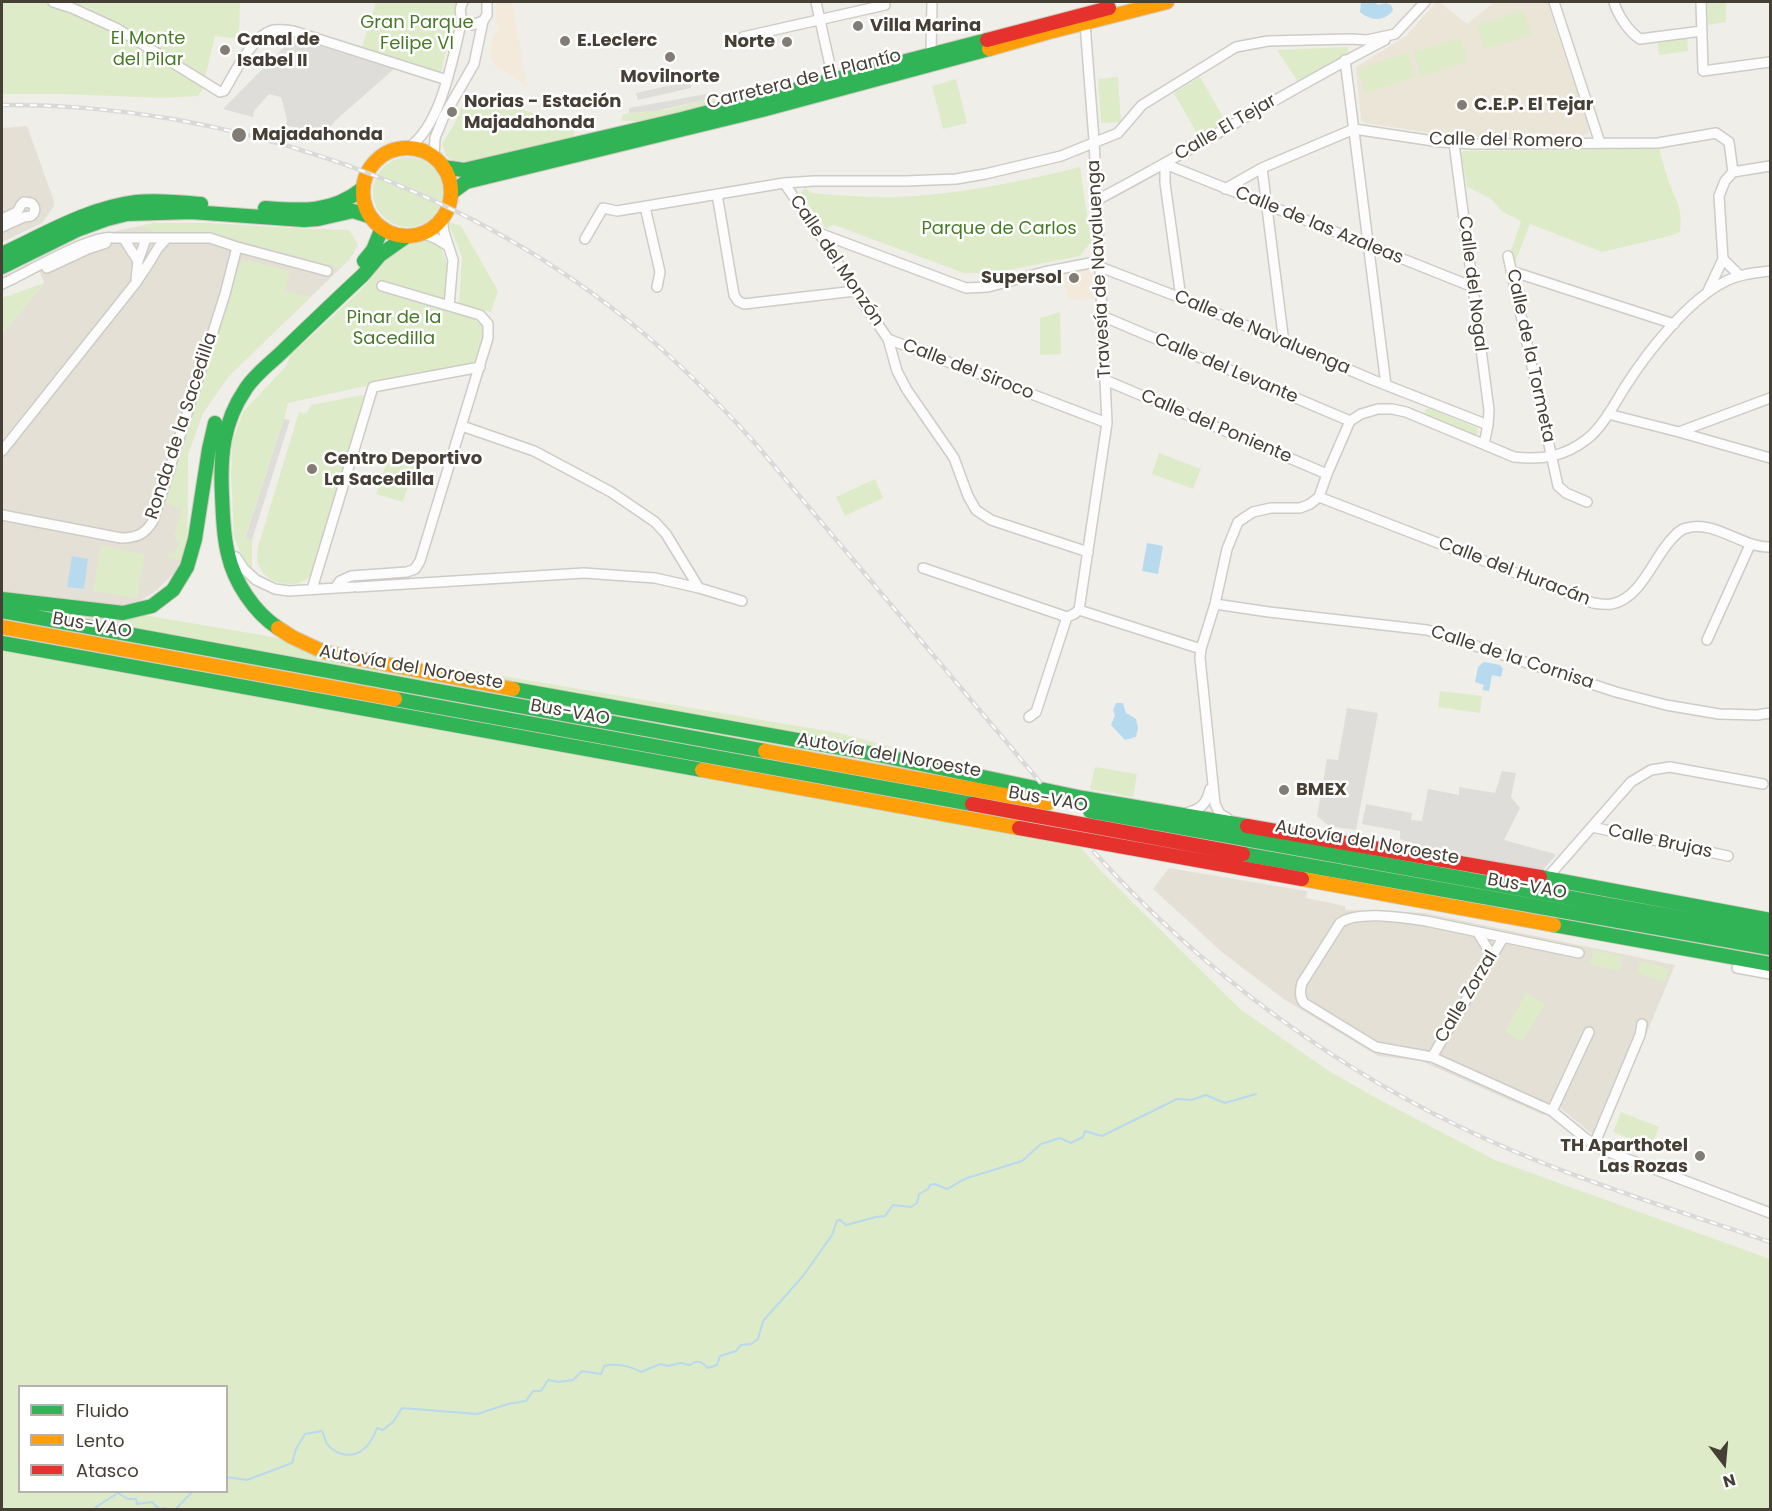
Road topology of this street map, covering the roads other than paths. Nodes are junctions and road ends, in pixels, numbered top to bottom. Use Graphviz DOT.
graph roads {
  1 [pos="53,2"];
  2 [pos="463,2"];
  3 [pos="816,2"];
  4 [pos="933,2"];
  5 [pos="1134,2"];
  6 [pos="1167,2"];
  7 [pos="1425,2"];
  8 [pos="1554,2"];
  9 [pos="1614,2"];
  10 [pos="1701,2"];
  11 [pos="486,3"];
  12 [pos="885,3"];
  13 [pos="462,19"];
  14 [pos="820,20"];
  15 [pos="483,21"];
  16 [pos="1084,24"];
  17 [pos="1702,31"];
  18 [pos="1395,34"];
  19 [pos="743,37"];
  20 [pos="1351,39"];
  21 [pos="932,53"];
  22 [pos="1350,58"];
  23 [pos="1770,62"];
  24 [pos="833,79"];
  25 [pos="447,80"];
  26 [pos="1354,129"];
  27 [pos="1094,142"];
  28 [pos="1600,142"];
  29 [pos="1454,143"];
  30 [pos="408,148"];
  31 [pos="438,162"];
  32 [pos="1165,164"];
  33 [pos="1770,166"];
  34 [pos="1262,168"];
  35 [pos="1733,172"];
  36 [pos="784,183"];
  37 [pos="362,189"];
  38 [pos="1225,189"];
  39 [pos="451,193"];
  40 [pos="717,194"];
  41 [pos="1098,200"];
  42 [pos="1266,205"];
  43 [pos="645,207"];
  44 [pos="369,216"];
  45 [pos="442,218"];
  46 [pos="2,219"];
  47 [pos="2,227"];
  48 [pos="382,228"];
  49 [pos="48,232"];
  50 [pos="423,233"];
  51 [pos="819,233"];
  52 [pos="407,236"];
  53 [pos="113,238"];
  54 [pos="167,238"];
  55 [pos="585,238"];
  56 [pos="124,239"];
  57 [pos="148,239"];
  58 [pos="448,246"];
  59 [pos="1369,246"];
  60 [pos="237,247"];
  61 [pos="154,253"];
  62 [pos="2,254"];
  63 [pos="1508,256"];
  64 [pos="1723,259"];
  65 [pos="138,261"];
  66 [pos="1100,264"];
  67 [pos="2,265"];
  68 [pos="327,271"];
  69 [pos="1511,271"];
  70 [pos="1770,271"];
  71 [pos="1740,276"];
  72 [pos="2,284"];
  73 [pos="135,284"];
  74 [pos="382,286"];
  75 [pos="657,286"];
  76 [pos="1473,287"];
  77 [pos="2,289"];
  78 [pos="855,291"];
  79 [pos="1708,291"];
  80 [pos="1180,298"];
  81 [pos="449,306"];
  82 [pos="1102,316"];
  83 [pos="1674,324"];
  84 [pos="888,339"];
  85 [pos="1284,342"];
  86 [pos="480,367"];
  87 [pos="1105,380"];
  88 [pos="1386,385"];
  89 [pos="1770,398"];
  90 [pos="1423,399"];
  91 [pos="1608,414"];
  92 [pos="1416,416"];
  93 [pos="1350,421"];
  94 [pos="1107,423"];
  95 [pos="1488,425"];
  96 [pos="462,426"];
  97 [pos="1679,432"];
  98 [pos="1484,444"];
  99 [pos="2,451"];
  100 [pos="1551,457"];
  101 [pos="1770,458"];
  102 [pos="1327,474"];
  103 [pos="1319,497"];
  104 [pos="1587,502"];
  105 [pos="222,512"];
  106 [pos="2,515"];
  107 [pos="1750,545"];
  108 [pos="1770,548"];
  109 [pos="1088,552"];
  110 [pos="923,568"];
  111 [pos="335,588"];
  112 [pos="699,588"];
  113 [pos="312,589"];
  114 [pos="2,600"];
  115 [pos="741,601"];
  116 [pos="1215,604"];
  117 [pos="1079,610"];
  118 [pos="2,611"];
  119 [pos="1067,617"];
  120 [pos="2,627"];
  121 [pos="1707,640"];
  122 [pos="2,643"];
  123 [pos="1201,649"];
  124 [pos="472,682"];
  125 [pos="587,703"];
  126 [pos="1770,713"];
  127 [pos="1029,717"];
  128 [pos="1212,784"];
  129 [pos="1763,784"];
  130 [pos="984,791"];
  131 [pos="1155,810"];
  132 [pos="1592,828"];
  133 [pos="1321,838"];
  134 [pos="1728,856"];
  135 [pos="1562,862"];
  136 [pos="1547,878"];
  137 [pos="1567,882"];
  138 [pos="1433,903"];
  139 [pos="1770,920"];
  140 [pos="1478,933"];
  141 [pos="1770,934"];
  142 [pos="1503,938"];
  143 [pos="1770,948"];
  144 [pos="1579,953"];
  145 [pos="1492,956"];
  146 [pos="1770,964"];
  147 [pos="1737,968"];
  148 [pos="1770,974"];
  149 [pos="1642,1024"];
  150 [pos="1589,1032"];
  151 [pos="1432,1057"];
  152 [pos="1552,1111"];
  153 [pos="1594,1144"];
  154 [pos="1770,1213"];
  1 -- 25 [label="street"];
  2 -- 13 [label="street"];
  3 -- 14 [label="street"];
  4 -- 21 [label="street"];
  5 -- 21 [label="main road, Carretera de El Plantío"];
  6 -- 16 [label="main road, Carretera de El Plantío"];
  7 -- 18 [label="street, Calle El Tejar"];
  8 -- 28 [label="street"];
  9 -- 17 [label="street"];
  10 -- 17 [label="street"];
  11 -- 15 [label="street"];
  12 -- 14 [label="street"];
  13 -- 15 [label="street"];
  13 -- 25 [label="street"];
  14 -- 19 [label="street"];
  14 -- 24 [label="street"];
  15 -- 31 [label="street"];
  16 -- 27 [label="street, Travesía de Navaluenga"];
  16 -- 39 [label="main road, Carretera de El Plantío"];
  17 -- 23 [label="street"];
  18 -- 20 [label="street"];
  18 -- 22 [label="street, Calle El Tejar"];
  20 -- 22 [label="street"];
  20 -- 27 [label="street"];
  21 -- 24 [label="main road, Carretera de El Plantío"];
  22 -- 26 [label="street"];
  22 -- 32 [label="street, Calle El Tejar"];
  24 -- 31 [label="main road, Carretera de El Plantío"];
  25 -- 30 [label="street"];
  26 -- 29 [label="street, Calle del Romero"];
  26 -- 34 [label="street"];
  26 -- 59 [label="street"];
  27 -- 36 [label="street"];
  27 -- 41 [label="street, Travesía de Navaluenga"];
  28 -- 29 [label="street, Calle del Romero"];
  28 -- 35 [label="street, Calle del Romero"];
  29 -- 76 [label="street, Calle del Nogal"];
  30 -- 31 [label="main road"];
  30 -- 37 [label="main road"];
  31 -- 39 [label="main road"];
  32 -- 38 [label="street, Calle de las Azaleas"];
  32 -- 41 [label="street, Calle El Tejar"];
  32 -- 80 [label="street"];
  33 -- 35 [label="street"];
  34 -- 38 [label="street"];
  34 -- 42 [label="street"];
  35 -- 64 [label="street"];
  36 -- 40 [label="street"];
  36 -- 51 [label="street, Calle del Monzón"];
  37 -- 44 [label="main road"];
  37 -- 49 [label="main road"];
  38 -- 42 [label="street, Calle de las Azaleas"];
  39 -- 45 [label="main road"];
  40 -- 43 [label="street"];
  40 -- 78 [label="street"];
  41 -- 66 [label="street, Travesía de Navaluenga"];
  42 -- 59 [label="street, Calle de las Azaleas"];
  42 -- 85 [label="street"];
  43 -- 55 [label="street"];
  43 -- 75 [label="street"];
  44 -- 48 [label="main road"];
  44 -- 67 [label="main road"];
  45 -- 50 [label="main road"];
  45 -- 58 [label="street"];
  46 -- 47 [label="street"];
  48 -- 52 [label="main road"];
  48 -- 114 [label="main road"];
  49 -- 62 [label="main road"];
  49 -- 67 [label="main road"];
  50 -- 52 [label="main road"];
  50 -- 58 [label="street"];
  51 -- 66 [label="street"];
  51 -- 78 [label="street, Calle del Monzón"];
  52 -- 105 [label="main road"];
  53 -- 56 [label="street"];
  53 -- 72 [label="street"];
  53 -- 77 [label="street"];
  54 -- 57 [label="street"];
  54 -- 60 [label="street"];
  54 -- 61 [label="street"];
  56 -- 57 [label="street"];
  56 -- 65 [label="street"];
  57 -- 61 [label="street"];
  57 -- 65 [label="street"];
  58 -- 81 [label="street"];
  59 -- 76 [label="street, Calle de las Azaleas"];
  59 -- 88 [label="street"];
  60 -- 68 [label="street"];
  60 -- 106 [label="street, Ronda de la Sacedilla"];
  61 -- 73 [label="street"];
  63 -- 69 [label="street, Calle de la Tormeta"];
  64 -- 71 [label="street"];
  64 -- 79 [label="street"];
  65 -- 73 [label="street"];
  66 -- 80 [label="street, Calle de Navaluenga"];
  66 -- 82 [label="street, Travesía de Navaluenga"];
  69 -- 83 [label="street"];
  69 -- 100 [label="street, Calle de la Tormeta"];
  70 -- 71 [label="street"];
  71 -- 79 [label="street"];
  73 -- 99 [label="street"];
  74 -- 81 [label="street"];
  76 -- 95 [label="street, Calle del Nogal"];
  78 -- 84 [label="street, Calle del Monzón"];
  79 -- 83 [label="street"];
  80 -- 85 [label="street, Calle de Navaluenga"];
  81 -- 86 [label="street"];
  82 -- 87 [label="street, Travesía de Navaluenga"];
  82 -- 93 [label="street, Calle del Levante"];
  83 -- 91 [label="street"];
  84 -- 94 [label="street, Calle del Siroco"];
  84 -- 109 [label="street, Calle del Siroco"];
  85 -- 88 [label="street, Calle de Navaluenga"];
  86 -- 96 [label="street"];
  86 -- 113 [label="street"];
  87 -- 94 [label="street, Travesía de Navaluenga"];
  87 -- 102 [label="street, Calle del Poniente"];
  88 -- 90 [label="street, Calle de Navaluenga"];
  89 -- 97 [label="street"];
  90 -- 92 [label="street"];
  90 -- 95 [label="street, Calle de Navaluenga"];
  91 -- 97 [label="street"];
  91 -- 100 [label="street"];
  92 -- 93 [label="street"];
  92 -- 98 [label="street"];
  93 -- 102 [label="street"];
  94 -- 109 [label="street, Travesía de Navaluenga"];
  95 -- 98 [label="street, Calle del Nogal"];
  96 -- 111 [label="street"];
  96 -- 112 [label="street"];
  97 -- 101 [label="street"];
  98 -- 100 [label="street"];
  100 -- 104 [label="street, Calle de la Tormeta"];
  102 -- 103 [label="street"];
  103 -- 107 [label="street, Calle del Huracán"];
  103 -- 116 [label="street"];
  105 -- 113 [label="street"];
  105 -- 124 [label="main road"];
  107 -- 108 [label="street, Calle del Huracán"];
  107 -- 121 [label="street"];
  109 -- 117 [label="street, Travesía de Navaluenga"];
  110 -- 119 [label="street"];
  111 -- 112 [label="street"];
  111 -- 113 [label="street"];
  112 -- 115 [label="street"];
  114 -- 124 [label="main road"];
  116 -- 123 [label="street"];
  116 -- 126 [label="street, Calle de la Cornisa"];
  117 -- 119 [label="street"];
  117 -- 123 [label="street"];
  118 -- 130 [label="main road, Autovía del Noroeste"];
  119 -- 127 [label="street"];
  120 -- 143 [label="main road, Bus-VAO"];
  122 -- 138 [label="main road"];
  123 -- 128 [label="street"];
  124 -- 125 [label="main road"];
  125 -- 130 [label="main road"];
  125 -- 131 [label="main road"];
  128 -- 131 [label="street"];
  128 -- 133 [label="street"];
  129 -- 132 [label="street"];
  130 -- 141 [label="main road, Autovía del Noroeste"];
  131 -- 133 [label="main road"];
  132 -- 134 [label="street, Calle Brujas"];
  132 -- 135 [label="street"];
  133 -- 136 [label="main road"];
  135 -- 136 [label="street"];
  135 -- 137 [label="street"];
  136 -- 137 [label="main road"];
  137 -- 139 [label="main road"];
  138 -- 146 [label="main road"];
  138 -- 147 [label="main road"];
  140 -- 142 [label="street"];
  140 -- 145 [label="street"];
  140 -- 151 [label="street"];
  142 -- 144 [label="street"];
  142 -- 145 [label="street, Calle Zorzal"];
  145 -- 151 [label="street, Calle Zorzal"];
  147 -- 148 [label="street"];
  149 -- 153 [label="street"];
  150 -- 152 [label="street"];
  151 -- 152 [label="street"];
  152 -- 153 [label="street"];
  153 -- 154 [label="street"];
}
